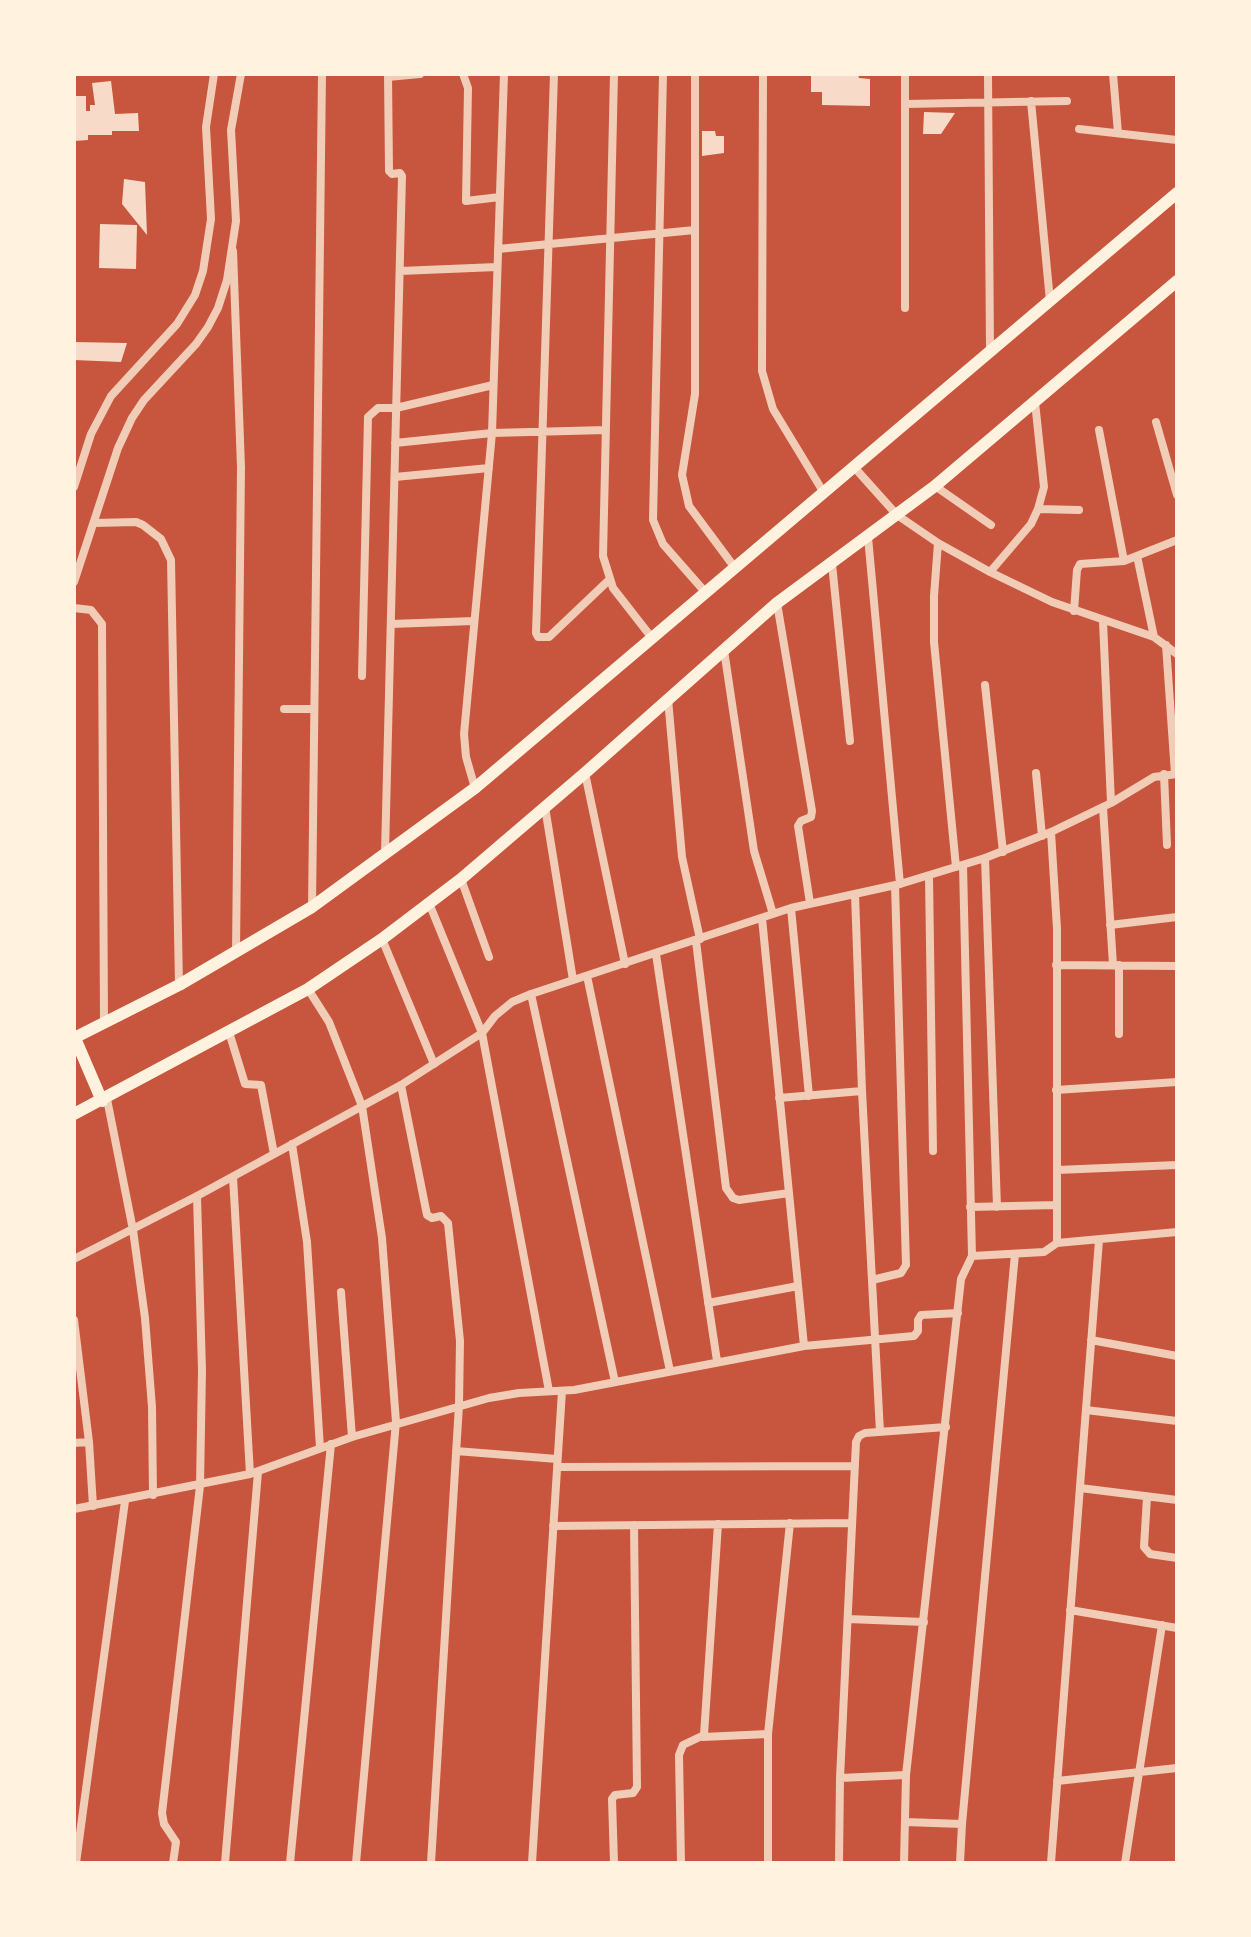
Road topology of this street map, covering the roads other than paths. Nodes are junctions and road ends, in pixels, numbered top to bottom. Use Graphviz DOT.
graph roads {
  1 [pos="214,74"];
  2 [pos="241,74"];
  3 [pos="322,74"];
  4 [pos="420,74"];
  5 [pos="463,74"];
  6 [pos="504,74"];
  7 [pos="554,74"];
  8 [pos="614,74"];
  9 [pos="663,74"];
  10 [pos="695,74"];
  11 [pos="763,74"];
  12 [pos="905,74"];
  13 [pos="988,74"];
  14 [pos="1113,74"];
  15 [pos="388,75"];
  16 [pos="1031,101"];
  17 [pos="1067,101"];
  18 [pos="988,102"];
  19 [pos="905,104"];
  20 [pos="1079,129"];
  21 [pos="1118,133"];
  22 [pos="1177,140"];
  23 [pos="1177,193"];
  24 [pos="500,197"];
  25 [pos="695,230"];
  26 [pos="659,233"];
  27 [pos="611,238"];
  28 [pos="549,244"];
  29 [pos="498,249"];
  30 [pos="233,251"];
  31 [pos="497,267"];
  32 [pos="400,271"];
  33 [pos="1177,281"];
  34 [pos="1050,301"];
  35 [pos="905,308"];
  36 [pos="990,351"];
  37 [pos="493,385"];
  38 [pos="1035,402"];
  39 [pos="396,408"];
  40 [pos="1156,422"];
  41 [pos="606,430"];
  42 [pos="1099,430"];
  43 [pos="544,431"];
  44 [pos="492,433"];
  45 [pos="395,443"];
  46 [pos="854,467"];
  47 [pos="489,468"];
  48 [pos="395,477"];
  49 [pos="935,486"];
  50 [pos="74,487"];
  51 [pos="824,493"];
  52 [pos="1177,495"];
  53 [pos="1038,509"];
  54 [pos="1079,510"];
  55 [pos="897,515"];
  56 [pos="94,523"];
  57 [pos="991,525"];
  58 [pos="868,537"];
  59 [pos="1177,540"];
  60 [pos="938,543"];
  61 [pos="1137,556"];
  62 [pos="1124,561"];
  63 [pos="832,564"];
  64 [pos="735,568"];
  65 [pos="990,572"];
  66 [pos="609,580"];
  67 [pos="74,582"];
  68 [pos="706,593"];
  69 [pos="777,603"];
  70 [pos="74,608"];
  71 [pos="1074,611"];
  72 [pos="474,621"];
  73 [pos="1103,621"];
  74 [pos="391,624"];
  75 [pos="1154,637"];
  76 [pos="652,638"];
  77 [pos="1166,645"];
  78 [pos="724,650"];
  79 [pos="1177,654"];
  80 [pos="362,676"];
  81 [pos="985,685"];
  82 [pos="668,699"];
  83 [pos="284,709"];
  84 [pos="314,709"];
  85 [pos="850,741"];
  86 [pos="585,773"];
  87 [pos="1036,773"];
  88 [pos="1164,774"];
  89 [pos="1176,774"];
  90 [pos="475,788"];
  91 [pos="1107,805"];
  92 [pos="545,807"];
  93 [pos="1047,834"];
  94 [pos="1167,845"];
  95 [pos="1003,852"];
  96 [pos="385,854"];
  97 [pos="985,858"];
  98 [pos="960,866"];
  99 [pos="929,876"];
  100 [pos="461,879"];
  101 [pos="898,884"];
  102 [pos="855,894"];
  103 [pos="429,903"];
  104 [pos="810,903"];
  105 [pos="312,907"];
  106 [pos="791,908"];
  107 [pos="773,914"];
  108 [pos="1177,917"];
  109 [pos="762,918"];
  110 [pos="1110,925"];
  111 [pos="382,939"];
  112 [pos="698,940"];
  113 [pos="236,954"];
  114 [pos="656,954"];
  115 [pos="489,957"];
  116 [pos="625,964"];
  117 [pos="1056,965"];
  118 [pos="1116,965"];
  119 [pos="1177,966"];
  120 [pos="587,976"];
  121 [pos="573,980"];
  122 [pos="179,985"];
  123 [pos="308,989"];
  124 [pos="531,994"];
  125 [pos="104,1022"];
  126 [pos="229,1032"];
  127 [pos="482,1033"];
  128 [pos="1119,1034"];
  129 [pos="74,1038"];
  130 [pos="434,1064"];
  131 [pos="1177,1082"];
  132 [pos="401,1085"];
  133 [pos="1056,1090"];
  134 [pos="862,1091"];
  135 [pos="809,1096"];
  136 [pos="779,1098"];
  137 [pos="104,1100"];
  138 [pos="362,1106"];
  139 [pos="74,1114"];
  140 [pos="292,1144"];
  141 [pos="933,1151"];
  142 [pos="274,1154"];
  143 [pos="1177,1165"];
  144 [pos="1057,1170"];
  145 [pos="233,1177"];
  146 [pos="789,1193"];
  147 [pos="197,1196"];
  148 [pos="1057,1205"];
  149 [pos="970,1207"];
  150 [pos="997,1207"];
  151 [pos="133,1230"];
  152 [pos="1177,1232"];
  153 [pos="1099,1240"];
  154 [pos="1057,1243"];
  155 [pos="1015,1254"];
  156 [pos="972,1256"];
  157 [pos="74,1259"];
  158 [pos="872,1280"];
  159 [pos="798,1286"];
  160 [pos="341,1292"];
  161 [pos="708,1303"];
  162 [pos="958,1313"];
  163 [pos="74,1320"];
  164 [pos="875,1340"];
  165 [pos="1091,1340"];
  166 [pos="804,1346"];
  167 [pos="1177,1356"];
  168 [pos="717,1361"];
  169 [pos="670,1371"];
  170 [pos="615,1382"];
  171 [pos="549,1391"];
  172 [pos="562,1391"];
  173 [pos="459,1405"];
  174 [pos="1086,1410"];
  175 [pos="1177,1421"];
  176 [pos="396,1422"];
  177 [pos="946,1427"];
  178 [pos="880,1432"];
  179 [pos="352,1437"];
  180 [pos="89,1442"];
  181 [pos="74,1443"];
  182 [pos="331,1444"];
  183 [pos="320,1448"];
  184 [pos="456,1451"];
  185 [pos="557,1463"];
  186 [pos="855,1466"];
  187 [pos="254,1473"];
  188 [pos="200,1486"];
  189 [pos="1080,1488"];
  190 [pos="153,1495"];
  191 [pos="1147,1497"];
  192 [pos="1177,1500"];
  193 [pos="125,1501"];
  194 [pos="93,1506"];
  195 [pos="74,1509"];
  196 [pos="790,1523"];
  197 [pos="852,1523"];
  198 [pos="718,1524"];
  199 [pos="634,1525"];
  200 [pos="553,1526"];
  201 [pos="1177,1558"];
  202 [pos="1070,1610"];
  203 [pos="848,1619"];
  204 [pos="924,1622"];
  205 [pos="1162,1625"];
  206 [pos="1177,1628"];
  207 [pos="768,1734"];
  208 [pos="703,1737"];
  209 [pos="1177,1768"];
  210 [pos="1138,1772"];
  211 [pos="906,1775"];
  212 [pos="840,1778"];
  213 [pos="1057,1781"];
  214 [pos="905,1822"];
  215 [pos="962,1824"];
  216 [pos="76,1863"];
  217 [pos="173,1863"];
  218 [pos="225,1863"];
  219 [pos="290,1863"];
  220 [pos="356,1863"];
  221 [pos="431,1863"];
  222 [pos="532,1863"];
  223 [pos="614,1863"];
  224 [pos="681,1863"];
  225 [pos="768,1863"];
  226 [pos="839,1863"];
  227 [pos="904,1863"];
  228 [pos="960,1863"];
  229 [pos="1051,1863"];
  230 [pos="1125,1863"];
  1 -- 50 [label="street"];
  2 -- 30 [label="street"];
  3 -- 84 [label="street"];
  4 -- 15 [label="street"];
  5 -- 24 [label="street"];
  6 -- 24 [label="street"];
  7 -- 28 [label="street"];
  8 -- 27 [label="street"];
  9 -- 26 [label="street"];
  10 -- 25 [label="street"];
  11 -- 51 [label="street"];
  12 -- 19 [label="street"];
  13 -- 18 [label="street"];
  14 -- 21 [label="street"];
  15 -- 32 [label="street"];
  16 -- 17 [label="street"];
  16 -- 18 [label="street"];
  16 -- 34 [label="street"];
  18 -- 19 [label="street"];
  18 -- 36 [label="street"];
  19 -- 35 [label="street"];
  20 -- 21 [label="street"];
  21 -- 22 [label="street"];
  23 -- 34 [label="main road"];
  24 -- 29 [label="street"];
  25 -- 26 [label="street"];
  25 -- 64 [label="street"];
  26 -- 27 [label="street"];
  26 -- 68 [label="street"];
  27 -- 28 [label="street"];
  27 -- 41 [label="street"];
  28 -- 29 [label="street"];
  28 -- 43 [label="street"];
  29 -- 31 [label="street"];
  30 -- 56 [label="street"];
  30 -- 113 [label="street"];
  31 -- 32 [label="street"];
  31 -- 37 [label="street"];
  32 -- 39 [label="street"];
  33 -- 38 [label="main road"];
  34 -- 36 [label="main road"];
  36 -- 46 [label="main road"];
  37 -- 39 [label="street"];
  37 -- 44 [label="street"];
  38 -- 49 [label="main road"];
  38 -- 53 [label="street"];
  39 -- 45 [label="street"];
  39 -- 80 [label="street"];
  40 -- 52 [label="street"];
  41 -- 43 [label="street"];
  41 -- 66 [label="street"];
  42 -- 62 [label="street"];
  43 -- 44 [label="street"];
  43 -- 66 [label="street"];
  44 -- 45 [label="street"];
  44 -- 47 [label="street"];
  45 -- 48 [label="street"];
  46 -- 51 [label="main road"];
  46 -- 55 [label="street"];
  47 -- 48 [label="street"];
  47 -- 72 [label="street"];
  48 -- 74 [label="street"];
  49 -- 55 [label="main road"];
  49 -- 57 [label="street"];
  51 -- 64 [label="main road"];
  53 -- 54 [label="street"];
  53 -- 65 [label="street"];
  55 -- 58 [label="main road"];
  55 -- 60 [label="street"];
  56 -- 67 [label="street"];
  56 -- 122 [label="street"];
  58 -- 63 [label="main road"];
  58 -- 101 [label="street"];
  59 -- 61 [label="street"];
  60 -- 65 [label="street"];
  60 -- 98 [label="street"];
  61 -- 62 [label="street"];
  61 -- 75 [label="street"];
  62 -- 71 [label="street"];
  63 -- 69 [label="main road"];
  63 -- 85 [label="street"];
  64 -- 68 [label="main road"];
  65 -- 71 [label="street"];
  66 -- 76 [label="street"];
  68 -- 76 [label="main road"];
  69 -- 78 [label="main road"];
  69 -- 104 [label="street"];
  70 -- 125 [label="street"];
  71 -- 73 [label="street"];
  72 -- 74 [label="street"];
  72 -- 90 [label="street"];
  73 -- 75 [label="street"];
  73 -- 91 [label="street"];
  74 -- 96 [label="street"];
  75 -- 77 [label="street"];
  76 -- 90 [label="main road"];
  77 -- 79 [label="street"];
  77 -- 89 [label="street"];
  78 -- 82 [label="main road"];
  78 -- 107 [label="street"];
  81 -- 95 [label="street"];
  82 -- 86 [label="main road"];
  82 -- 112 [label="street"];
  83 -- 84 [label="street"];
  84 -- 105 [label="street"];
  86 -- 92 [label="main road"];
  86 -- 116 [label="street"];
  87 -- 93 [label="street"];
  88 -- 89 [label="street"];
  88 -- 91 [label="street"];
  88 -- 94 [label="street"];
  90 -- 96 [label="main road"];
  91 -- 93 [label="street"];
  91 -- 110 [label="street"];
  92 -- 100 [label="main road"];
  92 -- 121 [label="street"];
  93 -- 95 [label="street"];
  93 -- 117 [label="street"];
  95 -- 97 [label="street"];
  96 -- 105 [label="main road"];
  97 -- 98 [label="street"];
  97 -- 150 [label="street"];
  98 -- 99 [label="street"];
  98 -- 149 [label="street"];
  99 -- 101 [label="street"];
  99 -- 141 [label="street"];
  100 -- 103 [label="main road"];
  100 -- 115 [label="street"];
  101 -- 102 [label="street"];
  101 -- 158 [label="street"];
  102 -- 104 [label="street"];
  102 -- 134 [label="street"];
  103 -- 111 [label="main road"];
  103 -- 127 [label="street"];
  104 -- 106 [label="street"];
  105 -- 113 [label="main road"];
  106 -- 107 [label="street"];
  106 -- 135 [label="street"];
  107 -- 109 [label="street"];
  108 -- 110 [label="street"];
  109 -- 112 [label="street"];
  109 -- 136 [label="street"];
  110 -- 118 [label="street"];
  111 -- 123 [label="main road"];
  111 -- 130 [label="street"];
  112 -- 114 [label="street"];
  112 -- 146 [label="street"];
  113 -- 122 [label="main road"];
  114 -- 116 [label="street"];
  114 -- 161 [label="street"];
  116 -- 120 [label="street"];
  117 -- 118 [label="street"];
  117 -- 133 [label="street"];
  118 -- 119 [label="street"];
  118 -- 128 [label="street"];
  120 -- 121 [label="street"];
  120 -- 169 [label="street"];
  121 -- 124 [label="street"];
  122 -- 125 [label="main road"];
  123 -- 126 [label="main road"];
  123 -- 138 [label="street"];
  124 -- 127 [label="street"];
  124 -- 170 [label="street"];
  125 -- 129 [label="main road"];
  126 -- 137 [label="main road"];
  126 -- 142 [label="street"];
  127 -- 130 [label="street"];
  127 -- 171 [label="street"];
  129 -- 137 [label="main road"];
  130 -- 132 [label="street"];
  131 -- 133 [label="street"];
  132 -- 138 [label="street"];
  132 -- 173 [label="street"];
  133 -- 144 [label="street"];
  134 -- 135 [label="street"];
  134 -- 158 [label="street"];
  135 -- 136 [label="street"];
  136 -- 146 [label="street"];
  137 -- 139 [label="main road"];
  137 -- 151 [label="street"];
  138 -- 140 [label="street"];
  138 -- 176 [label="street"];
  140 -- 142 [label="street"];
  140 -- 183 [label="street"];
  142 -- 145 [label="street"];
  143 -- 144 [label="street"];
  144 -- 148 [label="street"];
  145 -- 147 [label="street"];
  145 -- 187 [label="street"];
  146 -- 159 [label="street"];
  147 -- 151 [label="street"];
  147 -- 188 [label="street"];
  148 -- 150 [label="street"];
  148 -- 154 [label="street"];
  149 -- 150 [label="street"];
  149 -- 156 [label="street"];
  151 -- 157 [label="street"];
  151 -- 190 [label="street"];
  152 -- 153 [label="street"];
  153 -- 154 [label="street"];
  153 -- 165 [label="street"];
  154 -- 155 [label="street"];
  155 -- 156 [label="street"];
  155 -- 215 [label="street"];
  156 -- 162 [label="street"];
  158 -- 164 [label="street"];
  159 -- 161 [label="street"];
  159 -- 166 [label="street"];
  160 -- 179 [label="street"];
  161 -- 168 [label="street"];
  162 -- 164 [label="street"];
  162 -- 177 [label="street"];
  163 -- 180 [label="street"];
  164 -- 166 [label="street"];
  164 -- 178 [label="street"];
  165 -- 167 [label="street"];
  165 -- 174 [label="street"];
  166 -- 168 [label="street"];
  168 -- 169 [label="street"];
  169 -- 170 [label="street"];
  170 -- 172 [label="street"];
  171 -- 172 [label="street"];
  171 -- 173 [label="street"];
  172 -- 185 [label="street"];
  173 -- 176 [label="street"];
  173 -- 184 [label="street"];
  174 -- 175 [label="street"];
  174 -- 189 [label="street"];
  176 -- 179 [label="street"];
  176 -- 220 [label="street"];
  177 -- 178 [label="street"];
  177 -- 204 [label="street"];
  178 -- 186 [label="street"];
  179 -- 182 [label="street"];
  180 -- 181 [label="street"];
  180 -- 194 [label="street"];
  182 -- 183 [label="street"];
  182 -- 219 [label="street"];
  183 -- 187 [label="street"];
  184 -- 185 [label="street"];
  184 -- 221 [label="street"];
  185 -- 186 [label="street"];
  185 -- 200 [label="street"];
  186 -- 197 [label="street"];
  187 -- 188 [label="street"];
  187 -- 218 [label="street"];
  188 -- 190 [label="street"];
  188 -- 217 [label="street"];
  189 -- 191 [label="street"];
  189 -- 202 [label="street"];
  190 -- 193 [label="street"];
  191 -- 192 [label="street"];
  191 -- 201 [label="street"];
  193 -- 194 [label="street"];
  193 -- 216 [label="street"];
  194 -- 195 [label="street"];
  196 -- 197 [label="street"];
  196 -- 198 [label="street"];
  196 -- 207 [label="street"];
  197 -- 203 [label="street"];
  198 -- 199 [label="street"];
  198 -- 208 [label="street"];
  199 -- 200 [label="street"];
  199 -- 223 [label="street"];
  200 -- 222 [label="street"];
  202 -- 205 [label="street"];
  202 -- 213 [label="street"];
  203 -- 204 [label="street"];
  203 -- 212 [label="street"];
  204 -- 211 [label="street"];
  205 -- 206 [label="street"];
  205 -- 210 [label="street"];
  207 -- 208 [label="street"];
  207 -- 225 [label="street"];
  208 -- 224 [label="street"];
  209 -- 210 [label="street"];
  210 -- 213 [label="street"];
  210 -- 230 [label="street"];
  211 -- 212 [label="street"];
  211 -- 214 [label="street"];
  212 -- 226 [label="street"];
  213 -- 229 [label="street"];
  214 -- 215 [label="street"];
  214 -- 227 [label="street"];
  215 -- 228 [label="street"];
}
